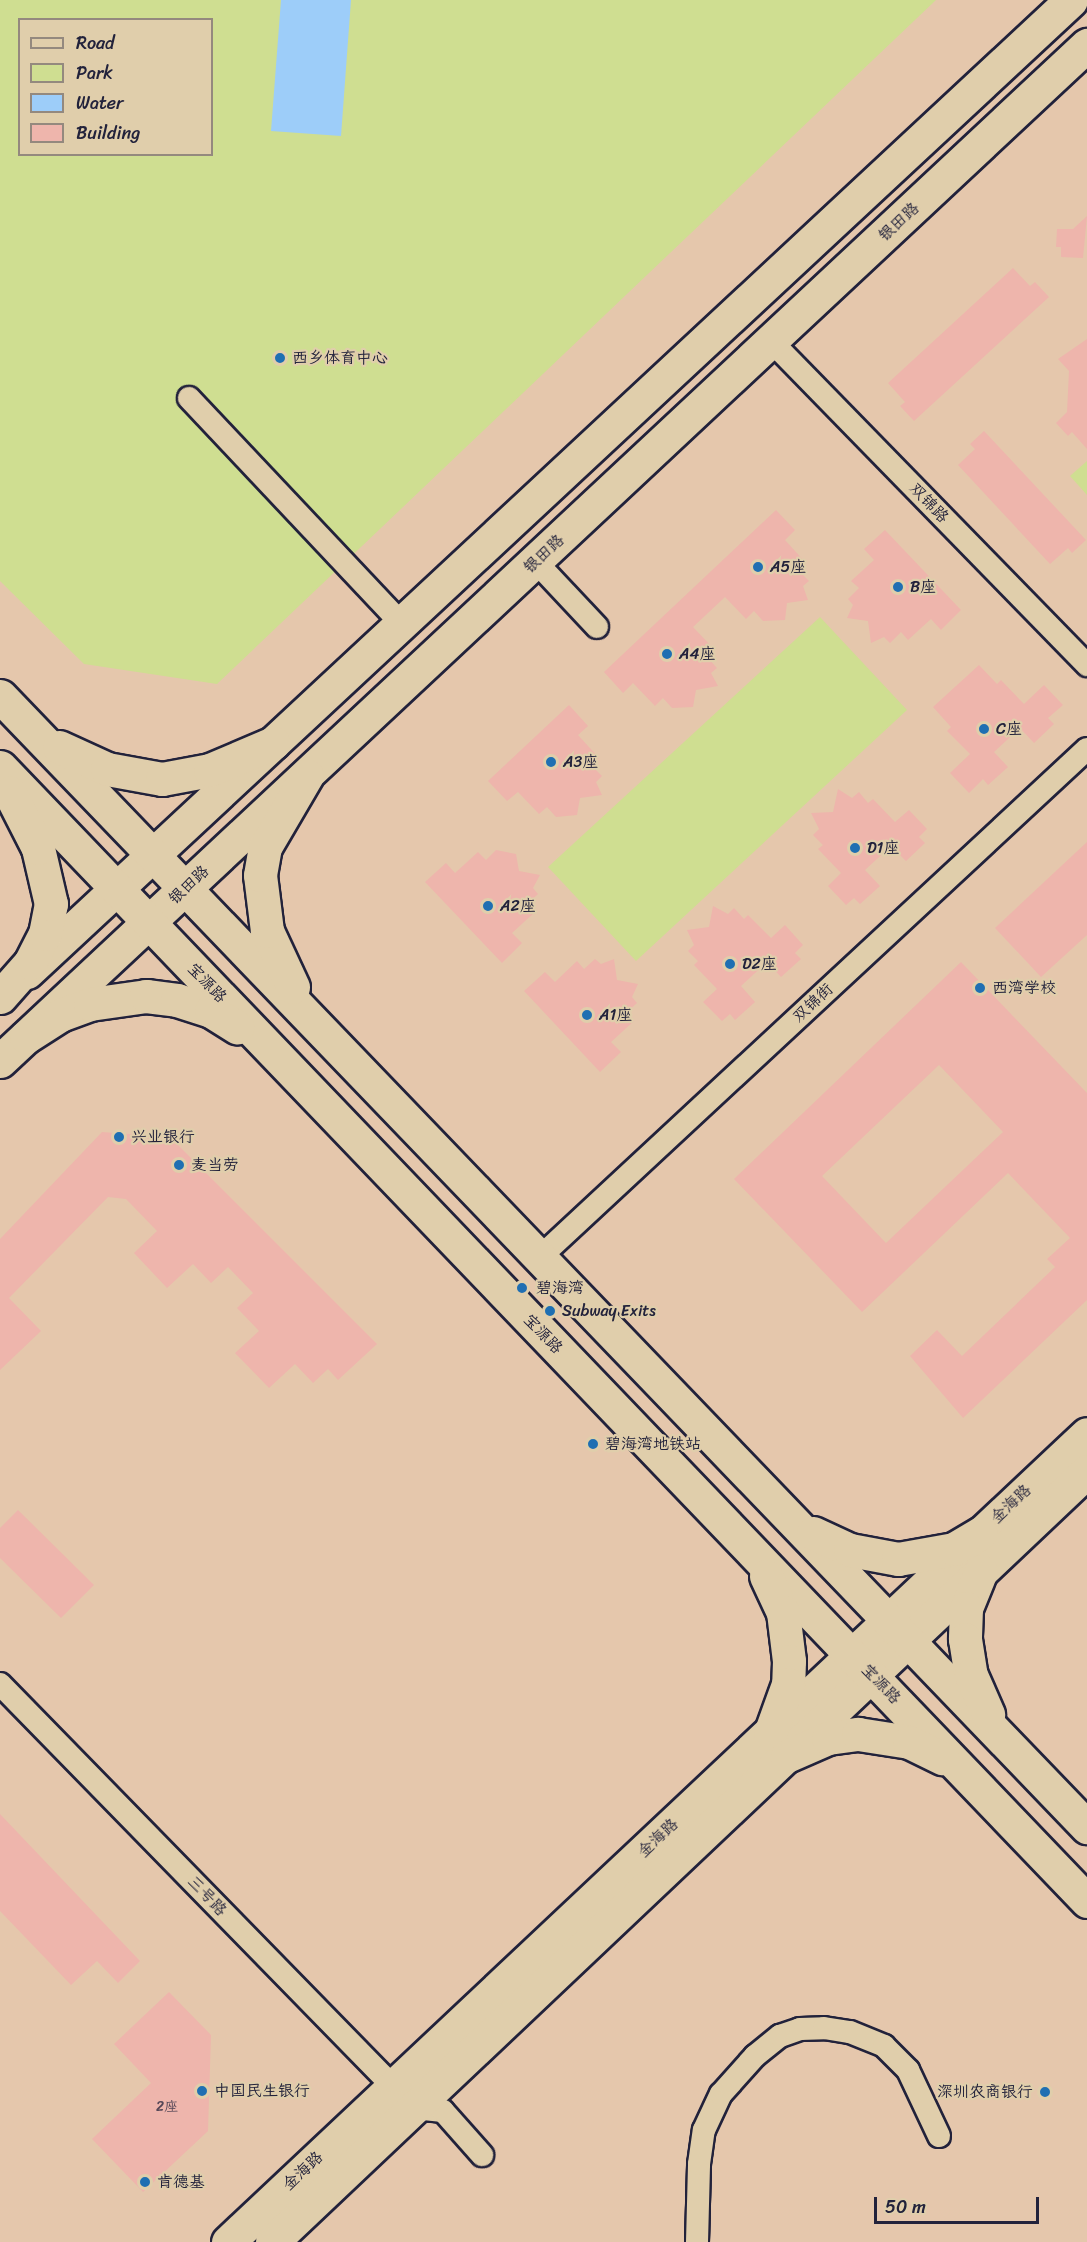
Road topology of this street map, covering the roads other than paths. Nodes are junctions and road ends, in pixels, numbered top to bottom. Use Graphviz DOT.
graph roads {
  1 [pos="1071,0"];
  2 [pos="1087,45"];
  3 [pos="771,341"];
  4 [pos="189,398"];
  5 [pos="536,562"];
  6 [pos="400,623"];
  7 [pos="597,627"];
  8 [pos="1087,665"];
  9 [pos="0,696"];
  10 [pos="39,737"];
  11 [pos="273,743"];
  12 [pos="1087,749"];
  13 [pos="0,767"];
  14 [pos="307,775"];
  15 [pos="0,776"];
  16 [pos="153,855"];
  17 [pos="117,889"];
  18 [pos="185,889"];
  19 [pos="148,923"];
  20 [pos="0,997"];
  21 [pos="309,1017"];
  22 [pos="26,1037"];
  23 [pos="264,1043"];
  24 [pos="0,1061"];
  25 [pos="539,1258"];
  26 [pos="1087,1434"];
  27 [pos="1087,1471"];
  28 [pos="797,1525"];
  29 [pos="981,1533"];
  30 [pos="752,1551"];
  31 [pos="981,1571"];
  32 [pos="899,1630"];
  33 [pos="862,1665"];
  34 [pos="0,1684"];
  35 [pos="1002,1739"];
  36 [pos="779,1745"];
  37 [pos="981,1791"];
  38 [pos="1087,1827"];
  39 [pos="1087,1901"];
  40 [pos="403,2097"];
  41 [pos="939,2136"];
  42 [pos="482,2154"];
  43 [pos="228,2242"];
  44 [pos="272,2242"];
  45 [pos="697,2242"];
  1 -- 6 [label="main road"];
  2 -- 3 [label="main road, 银田路"];
  3 -- 5 [label="main road, 银田路"];
  3 -- 8 [label="street, 双锦路"];
  4 -- 6 [label="street"];
  5 -- 7 [label="street"];
  5 -- 14 [label="main road, 银田路"];
  6 -- 11 [label="main road"];
  9 -- 10 [label="main road"];
  10 -- 11 [label="main road"];
  10 -- 16 [label="main road"];
  11 -- 16 [label="main road"];
  12 -- 25 [label="street, 双锦街"];
  13 -- 17 [label="main road, 宝源路"];
  14 -- 18 [label="main road, 银田路"];
  14 -- 21 [label="main road"];
  15 -- 20 [label="main road"];
  16 -- 17 [label="main road"];
  16 -- 18 [label="main road"];
  17 -- 19 [label="main road, 宝源路"];
  17 -- 20 [label="main road"];
  18 -- 19 [label="main road, 银田路"];
  18 -- 21 [label="main road"];
  19 -- 22 [label="main road, 银田路"];
  19 -- 23 [label="main road, 宝源路"];
  21 -- 25 [label="main road"];
  22 -- 23 [label="main road"];
  22 -- 24 [label="main road, 银田路"];
  23 -- 30 [label="main road, 宝源路"];
  25 -- 28 [label="main road"];
  26 -- 29 [label="main road, 金海路"];
  27 -- 31 [label="main road, 金海路"];
  28 -- 29 [label="main road"];
  28 -- 32 [label="main road"];
  29 -- 32 [label="main road, 金海路"];
  30 -- 33 [label="main road, 宝源路"];
  30 -- 36 [label="main road"];
  31 -- 32 [label="main road, 金海路"];
  31 -- 35 [label="main road"];
  32 -- 33 [label="main road, 金海路"];
  32 -- 35 [label="main road"];
  33 -- 36 [label="main road, 金海路"];
  33 -- 37 [label="main road, 宝源路"];
  34 -- 40 [label="street, 三号路"];
  35 -- 38 [label="main road"];
  36 -- 37 [label="main road"];
  36 -- 40 [label="main road, 金海路"];
  37 -- 39 [label="main road, 宝源路"];
  40 -- 42 [label="street"];
  40 -- 43 [label="main road, 金海路"];
  40 -- 44 [label="main road, 金海路"];
  41 -- 45 [label="street"];
}
